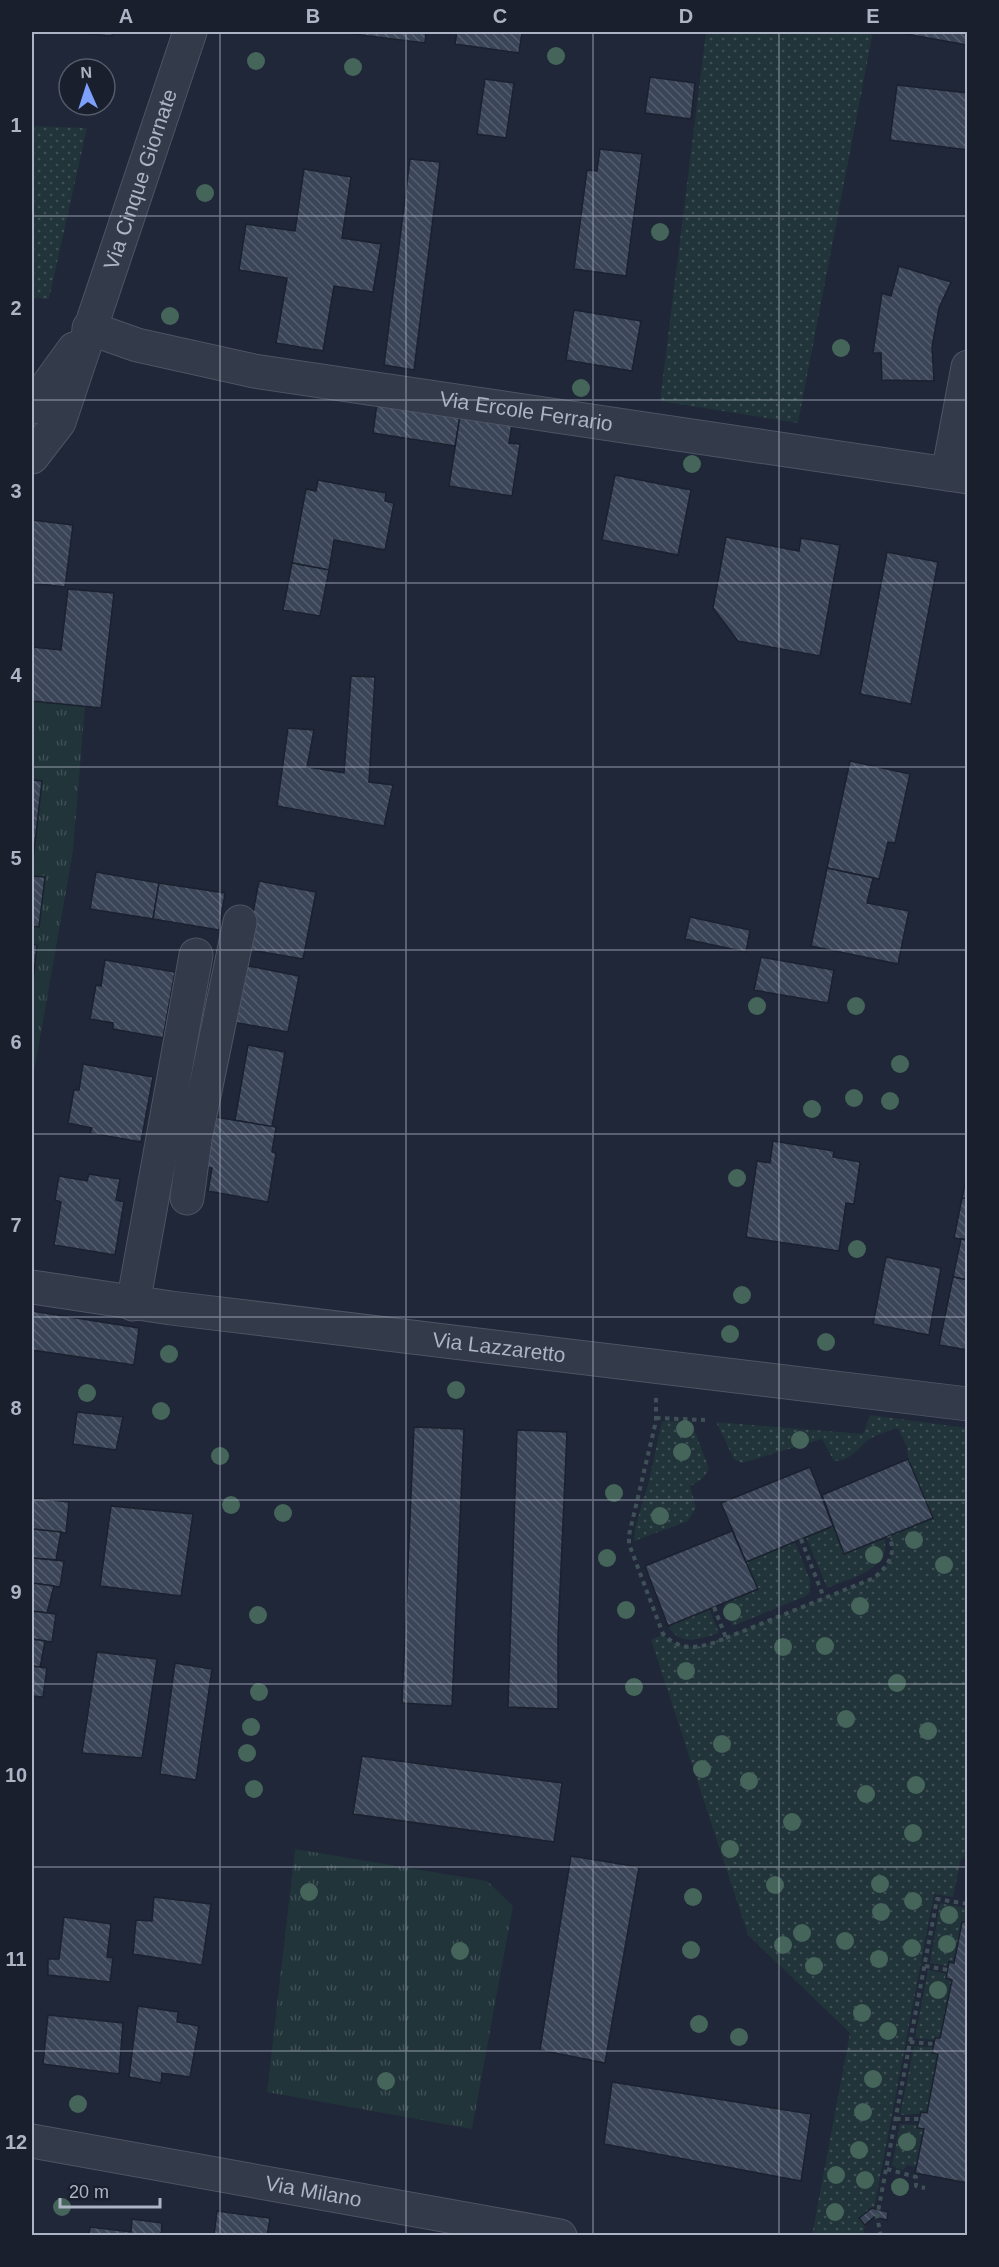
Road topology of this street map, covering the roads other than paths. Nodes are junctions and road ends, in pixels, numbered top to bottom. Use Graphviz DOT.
graph roads {
  1 [pos="190,32"];
  2 [pos="89,328"];
  3 [pos="968,367"];
  4 [pos="32,407"];
  5 [pos="32,457"];
  6 [pos="958,475"];
  7 [pos="240,922"];
  8 [pos="195,955"];
  9 [pos="187,1198"];
  10 [pos="32,1287"];
  11 [pos="133,1304"];
  12 [pos="968,1404"];
  13 [pos="32,2141"];
  14 [pos="419,2223"];
  15 [pos="560,2235"];
  1 -- 2 [label="street, Via Cinque Giornate"];
  2 -- 4 [label="street, Via Cinque Giornate"];
  2 -- 5 [label="street, Via Cinque Giornate"];
  2 -- 6 [label="street, Via Ercole Ferrario"];
  3 -- 6 [label="street"];
  7 -- 9 [label="street"];
  8 -- 11 [label="street"];
  10 -- 11 [label="street, Via Lazzaretto"];
  11 -- 12 [label="street, Via Lazzaretto"];
  13 -- 14 [label="street, Via Milano"];
  14 -- 15 [label="street, Via Milano"];
}
